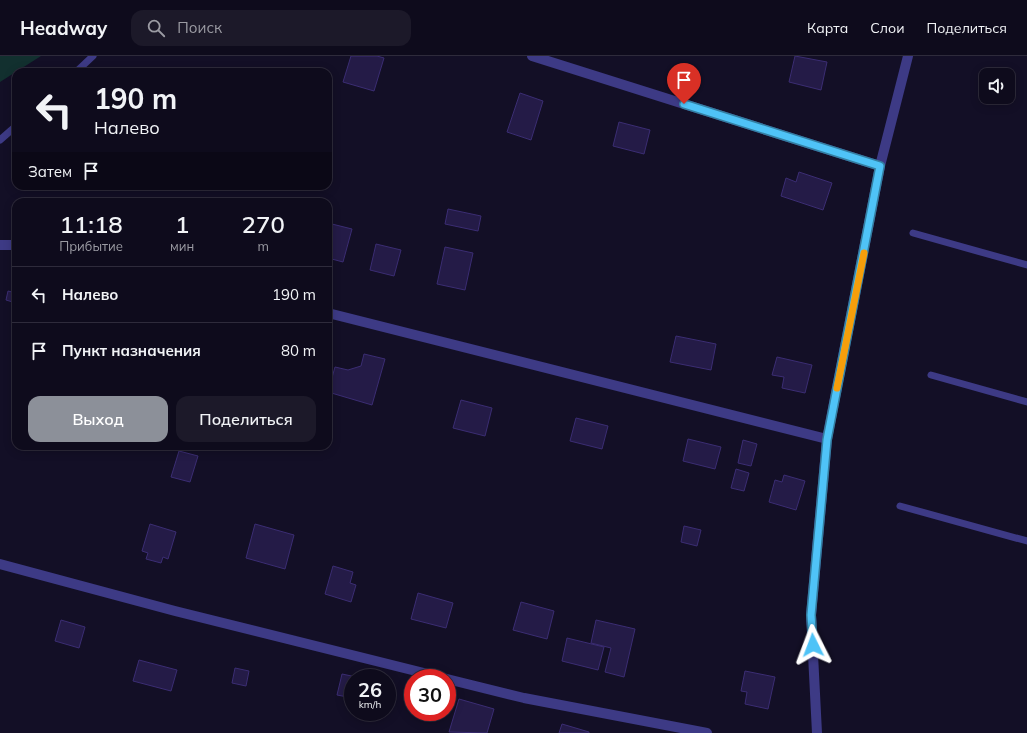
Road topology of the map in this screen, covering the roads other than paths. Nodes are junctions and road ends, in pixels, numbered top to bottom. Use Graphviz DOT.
graph roads {
  1 [pos="94,56"];
  2 [pos="532,56"];
  3 [pos="908,56"];
  4 [pos="80,68"];
  5 [pos="12,130"];
  6 [pos="0,140"];
  7 [pos="880,166"];
  8 [pos="913,233"];
  9 [pos="0,245"];
  10 [pos="12,245"];
  11 [pos="1027,265"];
  12 [pos="332,314"];
  13 [pos="931,375"];
  14 [pos="1027,402"];
  15 [pos="827,440"];
  16 [pos="900,506"];
  17 [pos="1027,540"];
  18 [pos="0,564"];
  19 [pos="408,669"];
  20 [pos="456,681"];
  21 [pos="707,733"];
  22 [pos="817,733"];
  1 -- 4 [label="lane"];
  2 -- 7 [label="street"];
  3 -- 7 [label="street"];
  5 -- 6 [label="lane"];
  7 -- 15 [label="street"];
  8 -- 11 [label="lane"];
  9 -- 10 [label="street"];
  12 -- 15 [label="street"];
  13 -- 14 [label="lane"];
  15 -- 22 [label="street"];
  16 -- 17 [label="lane"];
  18 -- 19 [label="street"];
  20 -- 21 [label="street"];
}
